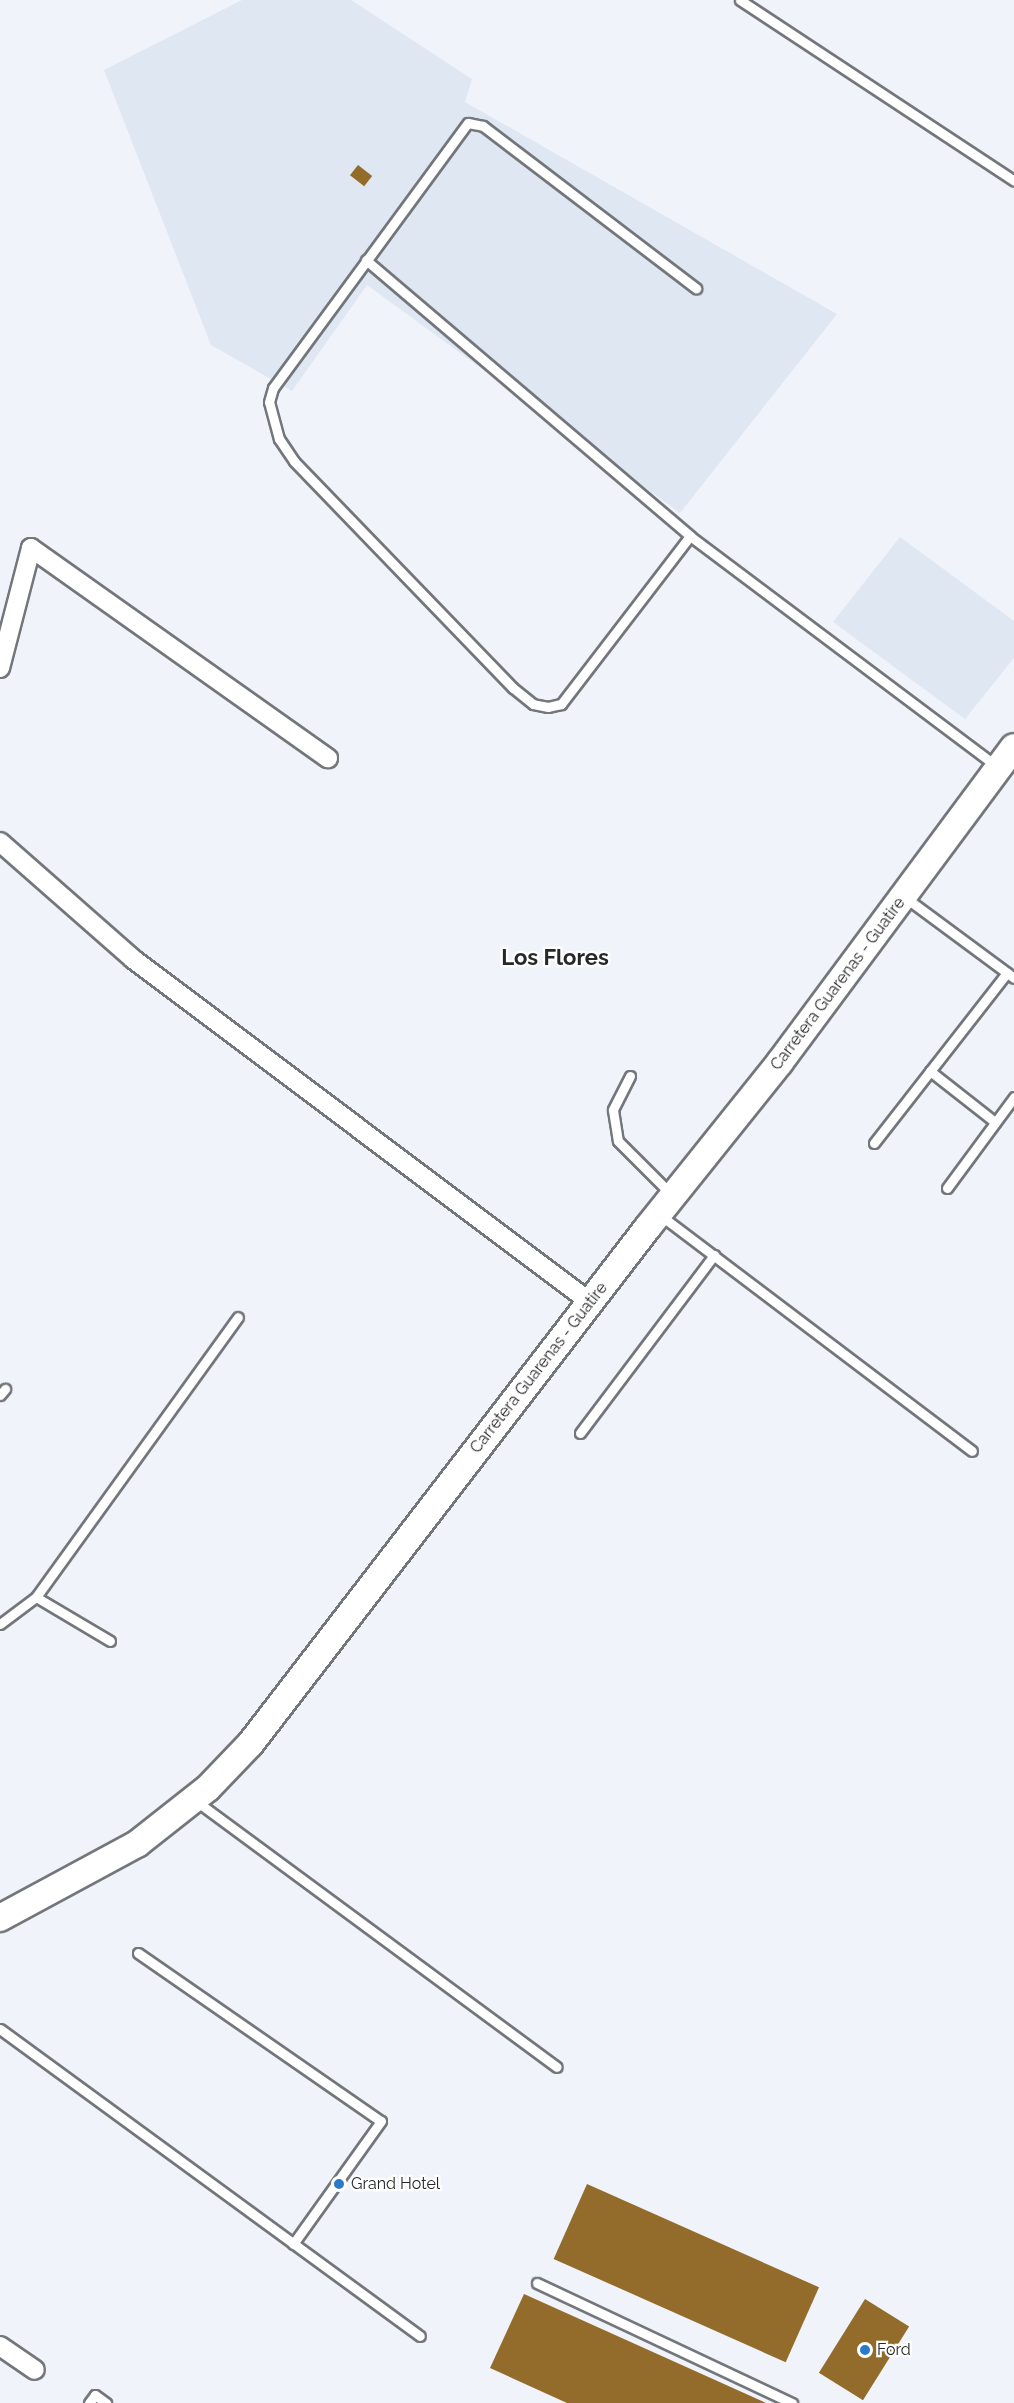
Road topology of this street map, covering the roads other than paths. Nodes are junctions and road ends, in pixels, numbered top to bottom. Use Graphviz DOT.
graph roads {
  1 [pos="740,0"];
  2 [pos="1014,181"];
  3 [pos="366,260"];
  4 [pos="696,288"];
  5 [pos="690,536"];
  6 [pos="0,669"];
  7 [pos="1014,747"];
  8 [pos="328,758"];
  9 [pos="999,767"];
  10 [pos="0,842"];
  11 [pos="904,897"];
  12 [pos="1011,975"];
  13 [pos="930,1071"];
  14 [pos="630,1076"];
  15 [pos="1014,1097"];
  16 [pos="995,1122"];
  17 [pos="874,1143"];
  18 [pos="947,1188"];
  19 [pos="666,1204"];
  20 [pos="714,1255"];
  21 [pos="590,1302"];
  22 [pos="238,1317"];
  23 [pos="579,1432"];
  24 [pos="972,1451"];
  25 [pos="36,1597"];
  26 [pos="0,1624"];
  27 [pos="110,1641"];
  28 [pos="195,1800"];
  29 [pos="0,1918"];
  30 [pos="138,1953"];
  31 [pos="0,2029"];
  32 [pos="557,2067"];
  33 [pos="293,2244"];
  34 [pos="537,2283"];
  35 [pos="420,2336"];
  36 [pos="0,2346"];
  37 [pos="35,2370"];
  38 [pos="89,2403"];
  39 [pos="106,2403"];
  40 [pos="792,2403"];
  1 -- 2 [label="lane"];
  3 -- 4 [label="lane"];
  3 -- 5 [label="lane"];
  3 -- 5 [label="lane"];
  5 -- 9 [label="lane"];
  6 -- 8 [label="street"];
  7 -- 9 [label="main road, Carretera Guarenas - Guatire"];
  9 -- 11 [label="main road, Carretera Guarenas - Guatire"];
  10 -- 21 [label="street"];
  11 -- 12 [label="lane"];
  11 -- 19 [label="main road, Carretera Guarenas - Guatire"];
  12 -- 13 [label="lane"];
  13 -- 16 [label="lane"];
  13 -- 17 [label="lane"];
  14 -- 19 [label="lane"];
  15 -- 16 [label="lane"];
  16 -- 18 [label="lane"];
  19 -- 20 [label="lane"];
  19 -- 21 [label="main road, Carretera Guarenas - Guatire"];
  20 -- 23 [label="lane"];
  20 -- 24 [label="lane"];
  21 -- 28 [label="main road, Carretera Guarenas - Guatire"];
  22 -- 25 [label="lane"];
  25 -- 26 [label="lane"];
  25 -- 27 [label="lane"];
  28 -- 29 [label="main road, Carretera Guarenas - Guatire"];
  28 -- 32 [label="lane"];
  30 -- 33 [label="lane"];
  31 -- 33 [label="lane"];
  33 -- 35 [label="lane"];
  34 -- 40 [label="lane"];
  36 -- 37 [label="street"];
  38 -- 39 [label="lane"];
}
